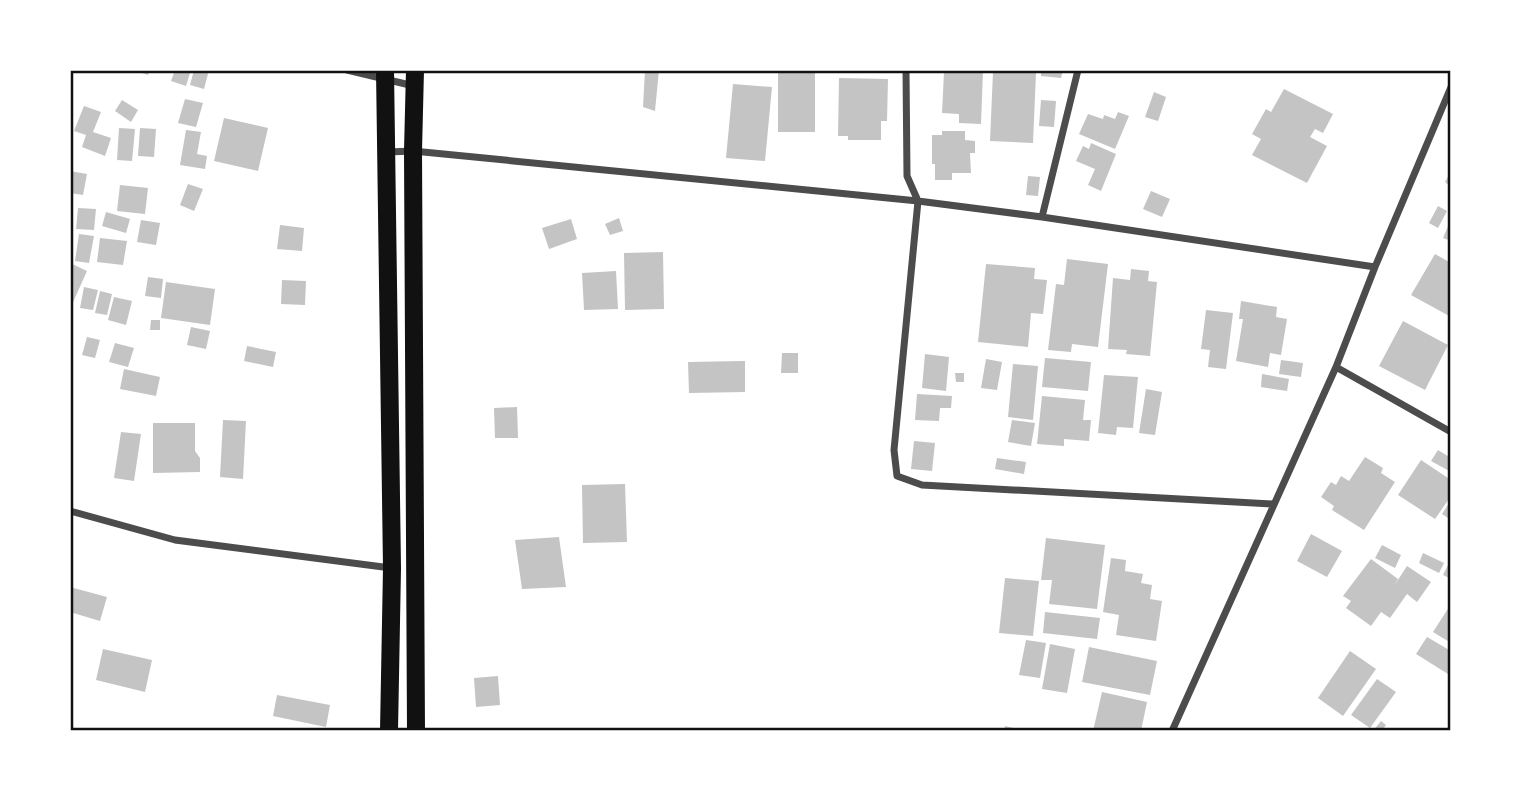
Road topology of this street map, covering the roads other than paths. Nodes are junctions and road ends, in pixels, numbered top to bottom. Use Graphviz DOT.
graph roads {
  1 [pos="347,70"];
  2 [pos="906,70"];
  3 [pos="1079,70"];
  4 [pos="385,74"];
  5 [pos="415,78"];
  6 [pos="1451,88"];
  7 [pos="414,151"];
  8 [pos="388,152"];
  9 [pos="918,201"];
  10 [pos="1042,217"];
  11 [pos="1375,267"];
  12 [pos="1336,367"];
  13 [pos="1451,432"];
  14 [pos="1274,504"];
  15 [pos="70,511"];
  16 [pos="392,568"];
  17 [pos="389,731"];
  18 [pos="416,731"];
  19 [pos="1172,731"];
  1 -- 4 [label="street"];
  2 -- 9 [label="street"];
  3 -- 10 [label="street"];
  4 -- 5 [label="street"];
  4 -- 8 [label="main road"];
  5 -- 7 [label="main road"];
  6 -- 11 [label="street"];
  7 -- 8 [label="street"];
  7 -- 9 [label="street"];
  7 -- 18 [label="main road"];
  8 -- 16 [label="main road"];
  9 -- 10 [label="street"];
  9 -- 14 [label="street"];
  10 -- 11 [label="street"];
  11 -- 12 [label="street"];
  12 -- 13 [label="street"];
  12 -- 14 [label="street"];
  14 -- 19 [label="street"];
  15 -- 16 [label="street"];
  16 -- 17 [label="main road"];
}
